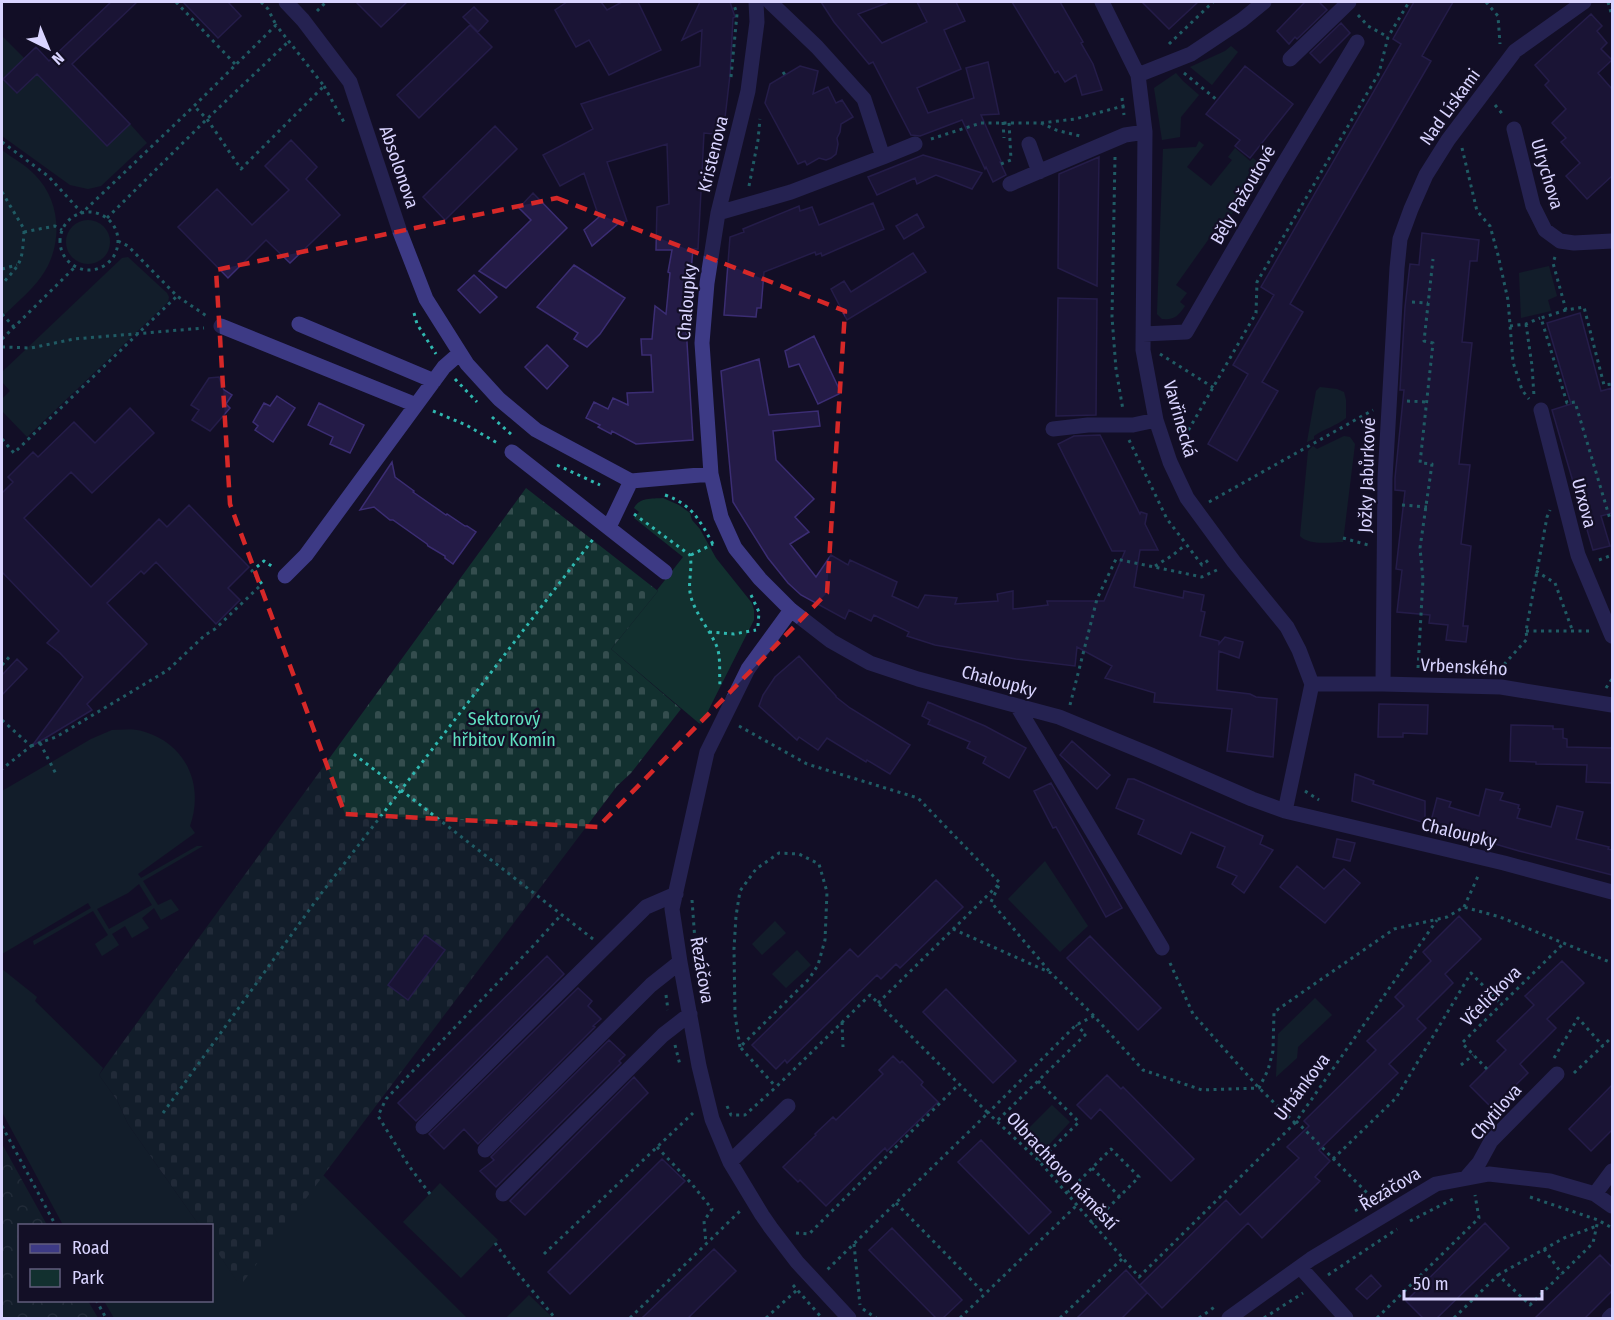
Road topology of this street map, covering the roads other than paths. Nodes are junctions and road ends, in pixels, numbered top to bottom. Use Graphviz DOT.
graph roads {
  1 [pos="286,2"];
  2 [pos="756,2"];
  3 [pos="770,2"];
  4 [pos="1102,2"];
  5 [pos="1264,2"];
  6 [pos="1349,2"];
  7 [pos="1584,2"];
  8 [pos="1357,42"];
  9 [pos="1290,58"];
  10 [pos="1138,75"];
  11 [pos="1514,129"];
  12 [pos="1145,132"];
  13 [pos="915,144"];
  14 [pos="1029,144"];
  15 [pos="883,158"];
  16 [pos="1039,172"];
  17 [pos="1010,184"];
  18 [pos="718,213"];
  19 [pos="1612,241"];
  20 [pos="1396,268"];
  21 [pos="299,324"];
  22 [pos="221,327"];
  23 [pos="1143,334"];
  24 [pos="460,353"];
  25 [pos="434,381"];
  26 [pos="416,405"];
  27 [pos="1541,410"];
  28 [pos="1156,420"];
  29 [pos="1053,429"];
  30 [pos="512,452"];
  31 [pos="711,474"];
  32 [pos="628,488"];
  33 [pos="607,526"];
  34 [pos="665,572"];
  35 [pos="285,576"];
  36 [pos="791,610"];
  37 [pos="1611,633"];
  38 [pos="1312,684"];
  39 [pos="1383,684"];
  40 [pos="1612,705"];
  41 [pos="1017,706"];
  42 [pos="1285,811"];
  43 [pos="1612,892"];
  44 [pos="676,894"];
  45 [pos="1162,948"];
  46 [pos="680,962"];
  47 [pos="690,1014"];
  48 [pos="1557,1074"];
  49 [pos="788,1106"];
  50 [pos="423,1127"];
  51 [pos="485,1150"];
  52 [pos="730,1162"];
  53 [pos="1612,1171"];
  54 [pos="1466,1178"];
  55 [pos="503,1194"];
  56 [pos="1595,1194"];
  57 [pos="1612,1206"];
  58 [pos="1300,1267"];
  59 [pos="1612,1315"];
  60 [pos="849,1318"];
  61 [pos="1229,1318"];
  62 [pos="1346,1318"];
  63 [pos="1609,1318"];
  1 -- 24 [label="street, Absolonova"];
  2 -- 18 [label="street, Kristenova"];
  3 -- 15 [label="street"];
  4 -- 10 [label="street, Vavřinecká"];
  5 -- 10 [label="street"];
  6 -- 9 [label="street"];
  7 -- 20 [label="street, Nad Lískami"];
  8 -- 23 [label="street, Běly Pažoutové"];
  10 -- 12 [label="street, Vavřinecká"];
  11 -- 19 [label="street, Ulrychova"];
  12 -- 16 [label="street"];
  12 -- 23 [label="street, Vavřinecká"];
  13 -- 15 [label="street, Kristenova"];
  14 -- 16 [label="street"];
  15 -- 18 [label="street, Kristenova"];
  16 -- 17 [label="street"];
  18 -- 31 [label="street, Chaloupky"];
  20 -- 39 [label="street, Jožky Jabůrkové"];
  21 -- 25 [label="street"];
  22 -- 26 [label="street"];
  23 -- 28 [label="street, Vavřinecká"];
  24 -- 25 [label="street"];
  24 -- 32 [label="street, Absolonova"];
  25 -- 26 [label="street"];
  26 -- 35 [label="street"];
  27 -- 37 [label="street, Urxova"];
  28 -- 29 [label="street"];
  28 -- 38 [label="street, Vavřinecká"];
  30 -- 33 [label="street"];
  31 -- 32 [label="street"];
  31 -- 36 [label="street, Chaloupky"];
  32 -- 33 [label="street"];
  33 -- 34 [label="street"];
  36 -- 41 [label="street, Chaloupky"];
  36 -- 44 [label="street, Řezáčova"];
  38 -- 39 [label="street, Vrbenského"];
  38 -- 42 [label="street"];
  39 -- 40 [label="street, Vrbenského"];
  41 -- 42 [label="street, Chaloupky"];
  41 -- 45 [label="street"];
  42 -- 43 [label="street, Chaloupky"];
  44 -- 46 [label="street, Řezáčova"];
  44 -- 50 [label="street"];
  46 -- 47 [label="street, Řezáčova"];
  46 -- 51 [label="street"];
  47 -- 52 [label="street, Řezáčova"];
  47 -- 55 [label="street"];
  48 -- 54 [label="street, Chytilova"];
  49 -- 52 [label="street"];
  52 -- 60 [label="street, Řezáčova"];
  53 -- 56 [label="street"];
  54 -- 56 [label="street, Řezáčova"];
  54 -- 58 [label="street, Řezáčova"];
  56 -- 57 [label="street, Řezáčova"];
  58 -- 61 [label="street, Řezáčova"];
  58 -- 62 [label="street"];
  59 -- 63 [label="street"];
}
